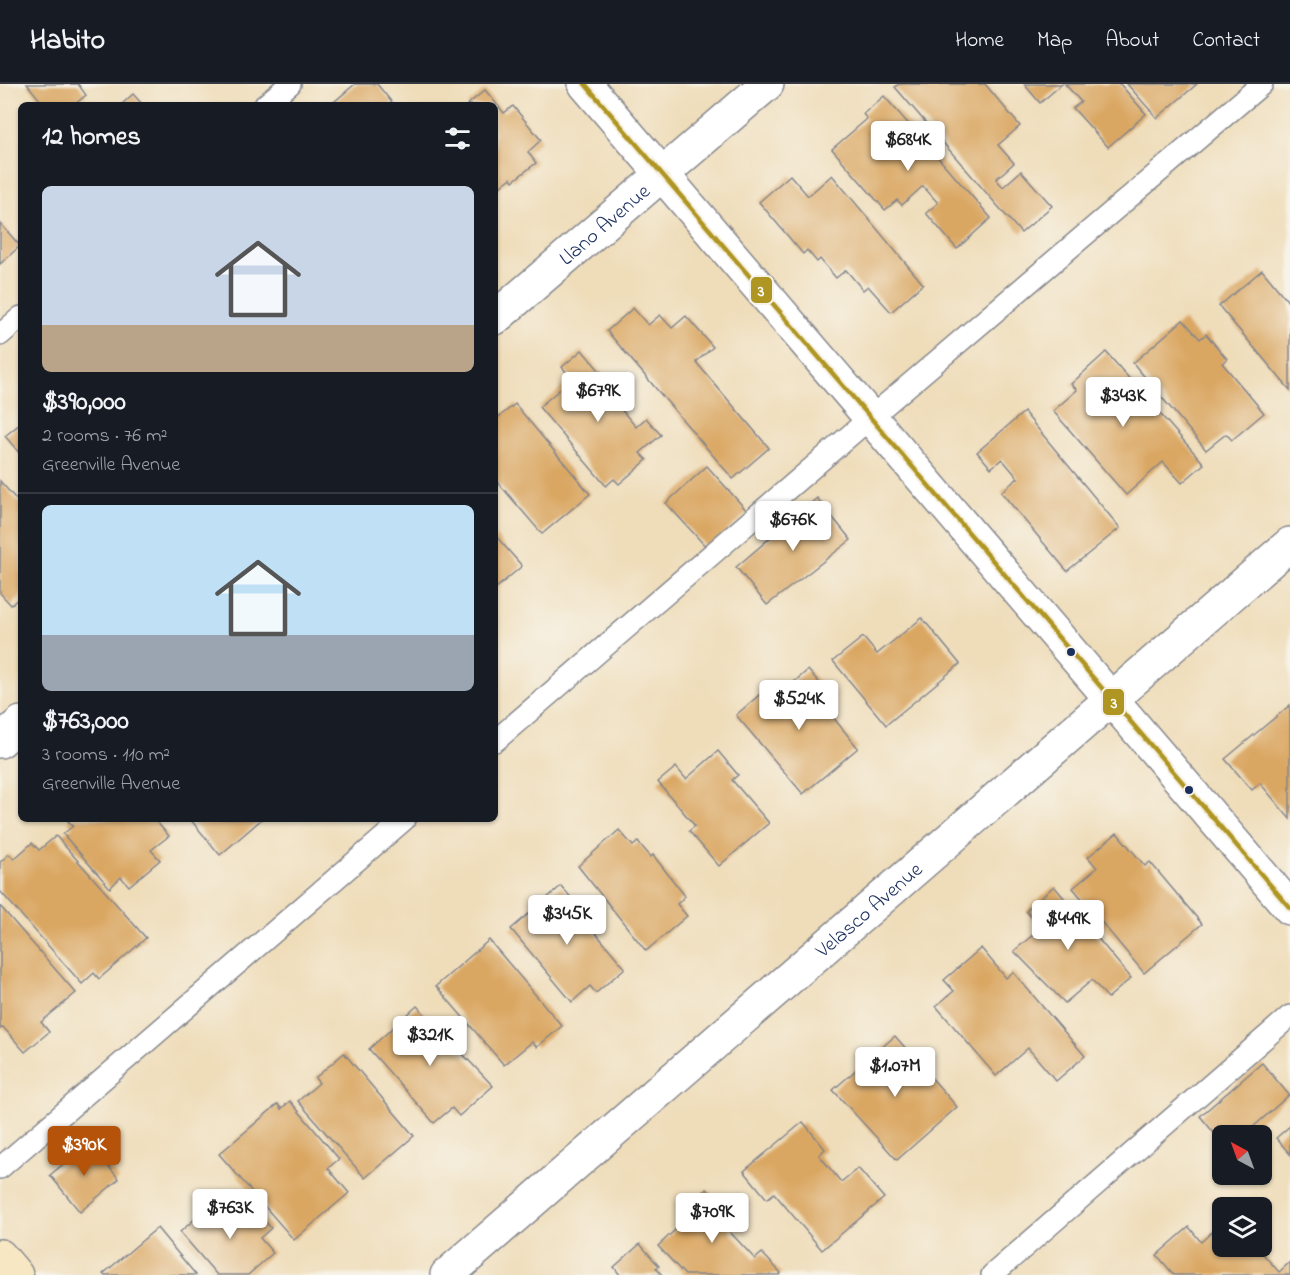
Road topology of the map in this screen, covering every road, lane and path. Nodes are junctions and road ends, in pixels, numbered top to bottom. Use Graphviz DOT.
graph roads {
  1 [pos="290,84"];
  2 [pos="585,84"];
  3 [pos="767,84"];
  4 [pos="1262,84"];
  5 [pos="269,102"];
  6 [pos="662,175"];
  7 [pos="498,315"];
  8 [pos="18,320"];
  9 [pos="0,335"];
  10 [pos="870,418"];
  11 [pos="1290,544"];
  12 [pos="1111,699"];
  13 [pos="18,726"];
  14 [pos="498,738"];
  15 [pos="0,741"];
  16 [pos="402,822"];
  17 [pos="1290,908"];
  18 [pos="1290,1016"];
  19 [pos="0,1168"];
  20 [pos="0,1256"];
  21 [pos="16,1275"];
  22 [pos="447,1275"];
  23 [pos="992,1275"];
  1 -- 5 [label="lane"];
  2 -- 6 [label="street"];
  3 -- 6 [label="street, Llano Avenue"];
  4 -- 10 [label="lane"];
  6 -- 7 [label="street, Llano Avenue"];
  6 -- 10 [label="street"];
  8 -- 9 [label="lane"];
  10 -- 12 [label="street"];
  10 -- 14 [label="lane"];
  11 -- 12 [label="street, Velasco Avenue"];
  12 -- 17 [label="street"];
  12 -- 22 [label="street, Velasco Avenue"];
  13 -- 15 [label="street"];
  16 -- 19 [label="lane"];
  18 -- 23 [label="lane"];
  20 -- 21 [label="main road"];
}
